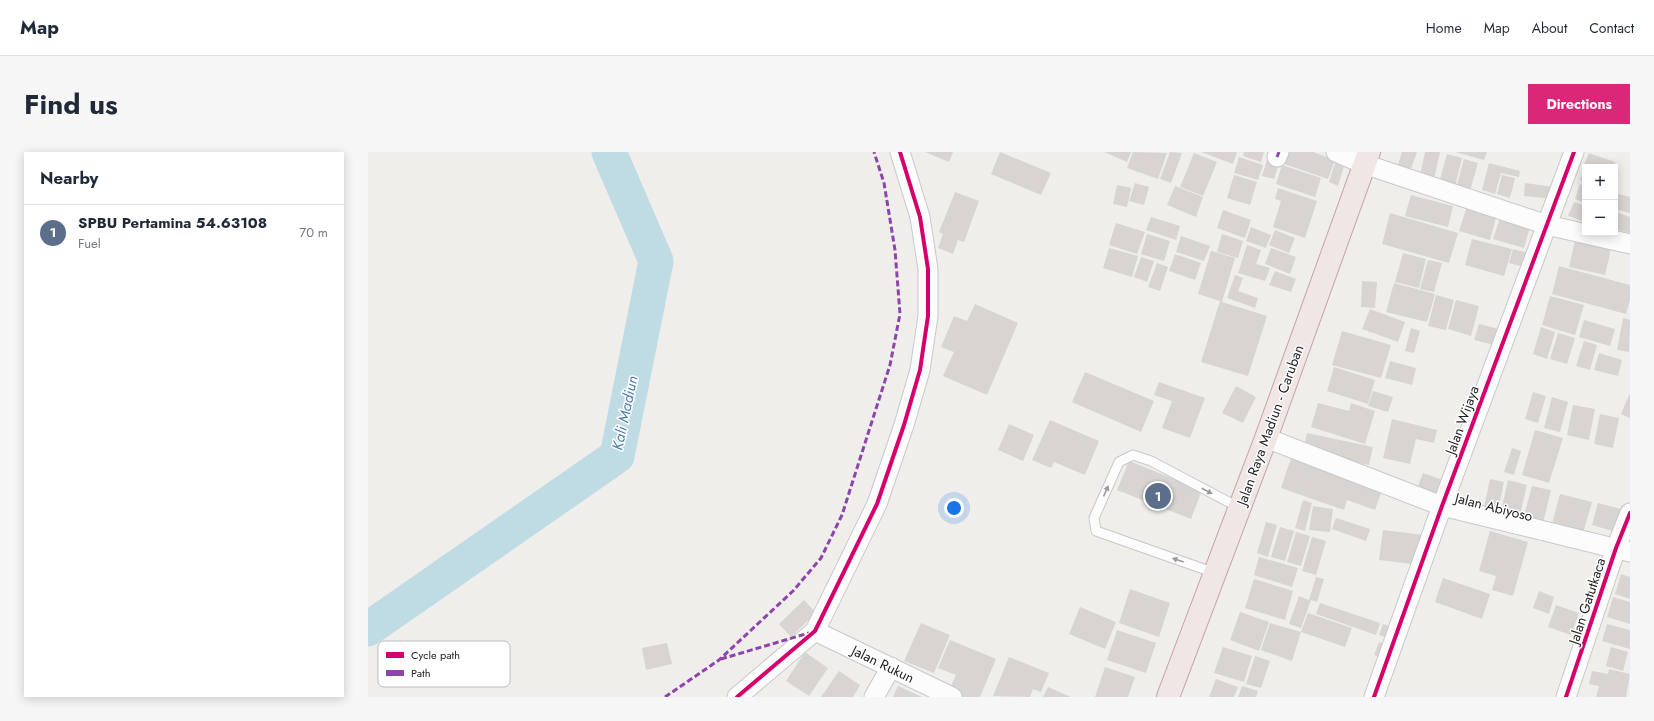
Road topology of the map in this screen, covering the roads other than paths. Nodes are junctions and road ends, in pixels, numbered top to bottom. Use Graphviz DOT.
graph roads {
  1 [pos="900,152"];
  2 [pos="1336,152"];
  3 [pos="1574,152"];
  4 [pos="1367,158"];
  5 [pos="1547,225"];
  6 [pos="1630,244"];
  7 [pos="1266,438"];
  8 [pos="1442,506"];
  9 [pos="1240,508"];
  10 [pos="1630,513"];
  11 [pos="1623,550"];
  12 [pos="1215,573"];
  13 [pos="814,631"];
  14 [pos="891,667"];
  15 [pos="737,697"];
  16 [pos="874,697"];
  17 [pos="952,697"];
  18 [pos="1168,697"];
  19 [pos="1374,697"];
  20 [pos="1566,697"];
  1 -- 13 [label="street"];
  2 -- 4 [label="street"];
  3 -- 5 [label="street, Jalan Wijaya"];
  4 -- 5 [label="street"];
  4 -- 7 [label="highway, Jalan Raya Madiun - Caruban"];
  5 -- 6 [label="street"];
  5 -- 8 [label="street, Jalan Wijaya"];
  7 -- 8 [label="street, Jalan Abiyoso"];
  7 -- 9 [label="highway, Jalan Raya Madiun - Caruban"];
  8 -- 11 [label="street, Jalan Abiyoso"];
  8 -- 19 [label="street, Jalan Wijaya"];
  9 -- 12 [label="highway, Jalan Raya Madiun - Caruban"];
  12 -- 9 [label="lane, one-way"];
  10 -- 11 [label="street, Jalan Gatutkaca"];
  11 -- 20 [label="street, Jalan Gatutkaca"];
  12 -- 18 [label="highway, Jalan Raya Madiun - Caruban"];
  13 -- 14 [label="street, Jalan Rukun"];
  13 -- 15 [label="street"];
  14 -- 16 [label="street"];
  14 -- 17 [label="street, Jalan Rukun"];
}
